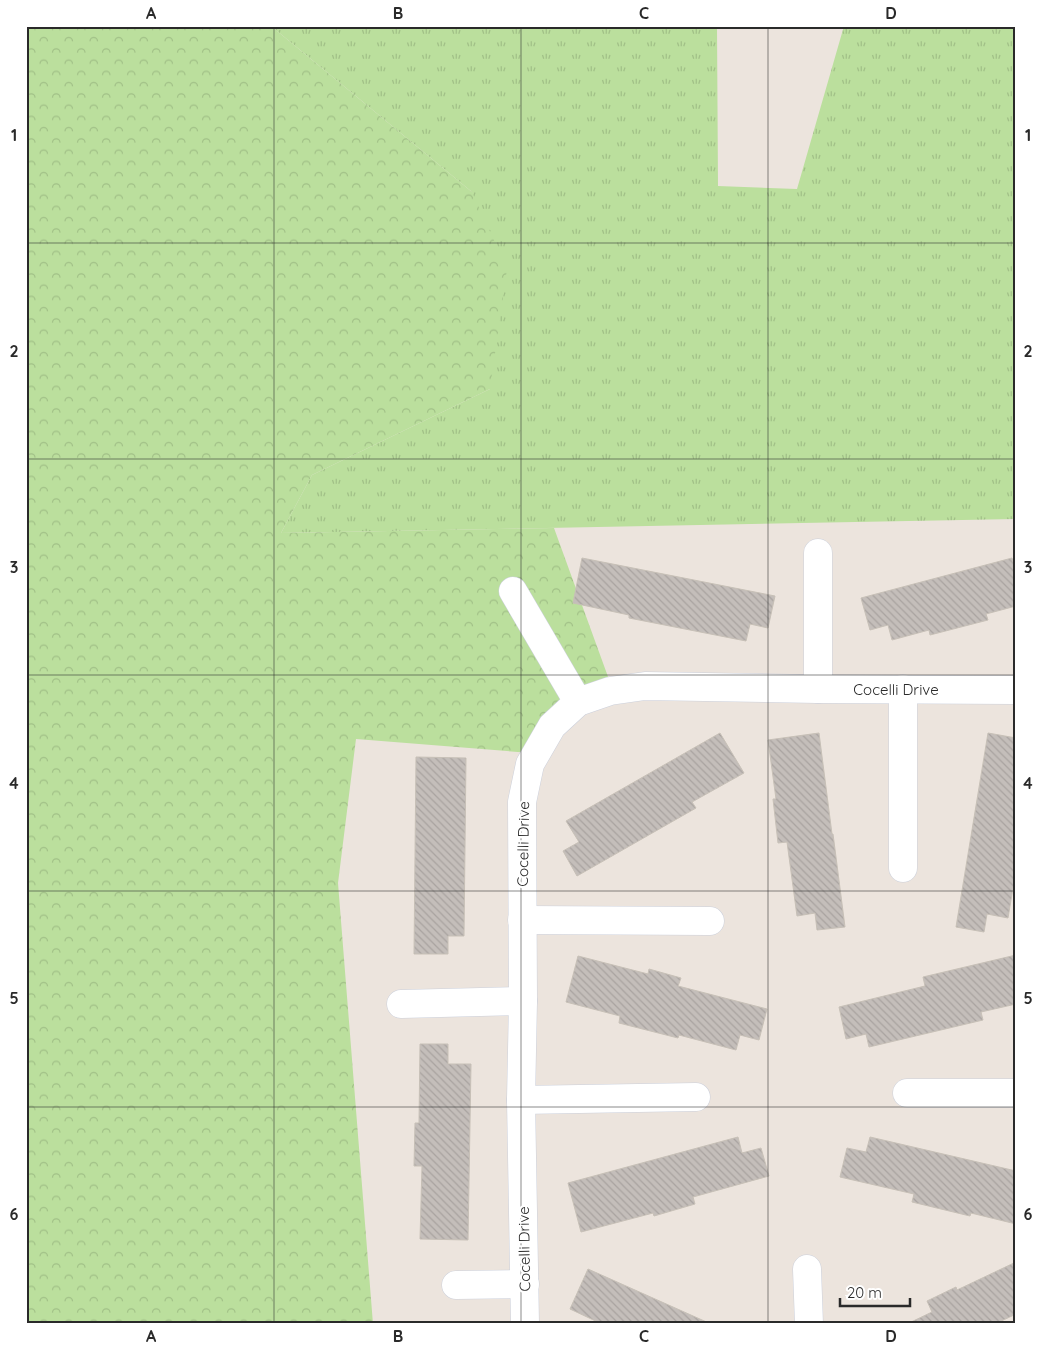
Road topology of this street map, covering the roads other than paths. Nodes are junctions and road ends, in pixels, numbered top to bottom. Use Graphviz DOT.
graph roads {
  1 [pos="818,553"];
  2 [pos="513,591"];
  3 [pos="818,689"];
  4 [pos="903,689"];
  5 [pos="1016,690"];
  6 [pos="578,702"];
  7 [pos="903,868"];
  8 [pos="522,920"];
  9 [pos="710,921"];
  10 [pos="523,1001"];
  11 [pos="401,1004"];
  12 [pos="908,1093"];
  13 [pos="1016,1093"];
  14 [pos="696,1098"];
  15 [pos="521,1100"];
  16 [pos="807,1269"];
  17 [pos="525,1284"];
  18 [pos="456,1285"];
  19 [pos="525,1324"];
  20 [pos="809,1324"];
  1 -- 3 [label="street"];
  2 -- 6 [label="street"];
  3 -- 4 [label="street, Cocelli Drive"];
  3 -- 6 [label="street, Cocelli Drive"];
  4 -- 5 [label="street, Cocelli Drive"];
  4 -- 7 [label="street"];
  6 -- 8 [label="street, Cocelli Drive"];
  8 -- 9 [label="street"];
  8 -- 10 [label="street, Cocelli Drive"];
  10 -- 11 [label="street"];
  10 -- 15 [label="street, Cocelli Drive"];
  12 -- 13 [label="street"];
  14 -- 15 [label="street"];
  15 -- 17 [label="street, Cocelli Drive"];
  16 -- 20 [label="street"];
  17 -- 18 [label="street"];
  17 -- 19 [label="street, Cocelli Drive"];
}
